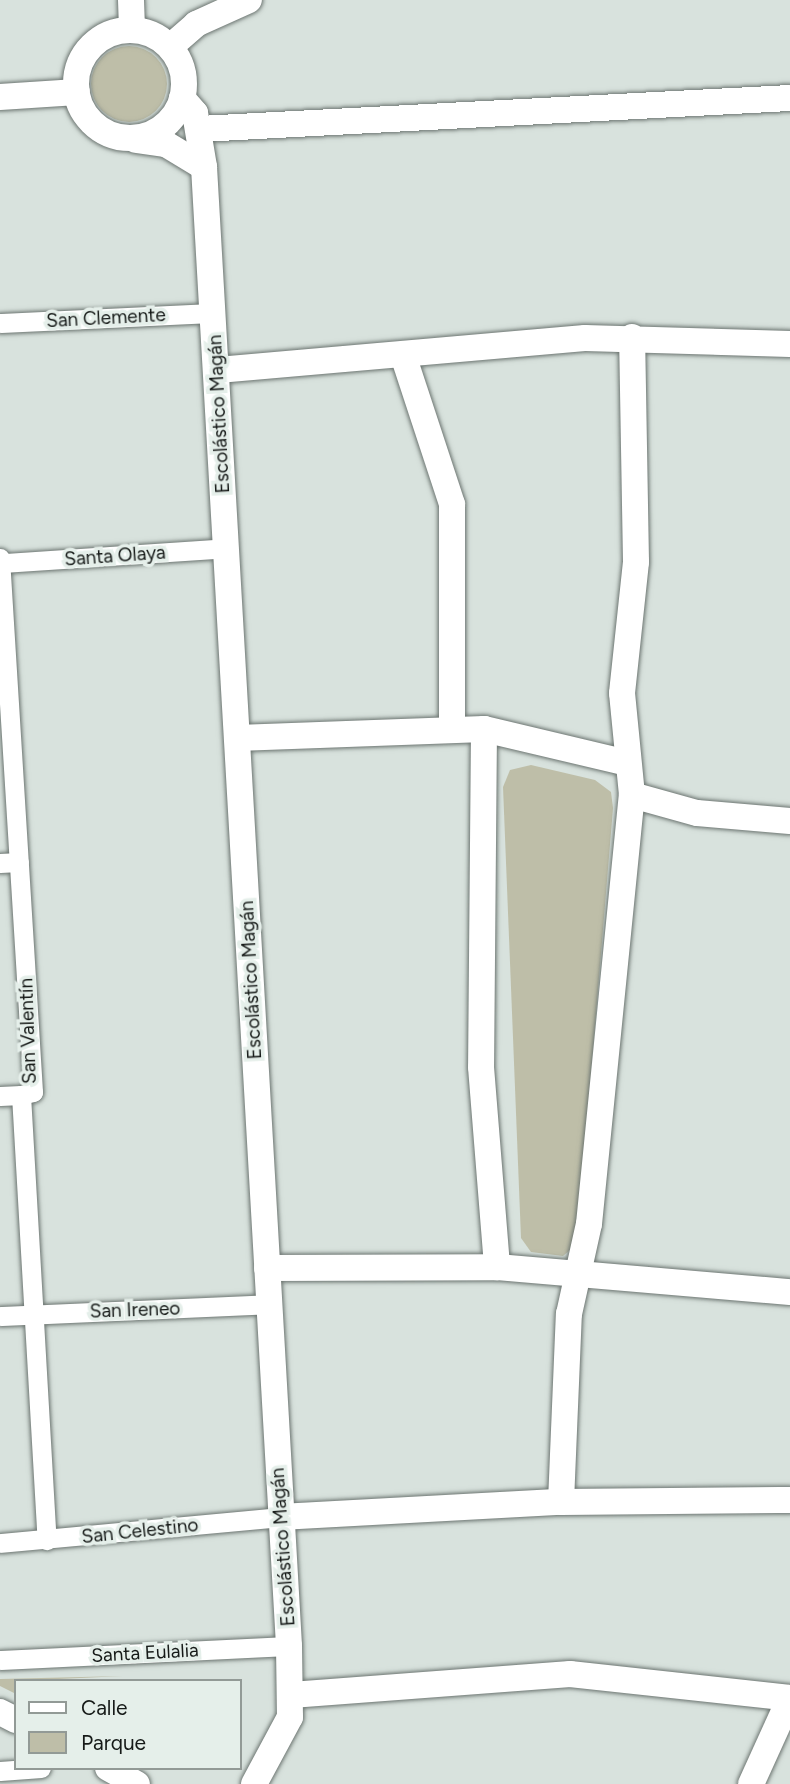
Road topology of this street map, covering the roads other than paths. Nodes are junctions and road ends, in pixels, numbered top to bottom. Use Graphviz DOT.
graph roads {
  1 [pos="131,0"];
  2 [pos="249,0"];
  3 [pos="132,30"];
  4 [pos="170,47"];
  5 [pos="77,92"];
  6 [pos="0,97"];
  7 [pos="183,98"];
  8 [pos="790,98"];
  9 [pos="200,129"];
  10 [pos="131,139"];
  11 [pos="204,167"];
  12 [pos="213,313"];
  13 [pos="0,323"];
  14 [pos="632,337"];
  15 [pos="790,344"];
  16 [pos="403,355"];
  17 [pos="218,370"];
  18 [pos="227,548"];
  19 [pos="2,561"];
  20 [pos="4,644"];
  21 [pos="452,728"];
  22 [pos="484,729"];
  23 [pos="237,738"];
  24 [pos="628,763"];
  25 [pos="632,795"];
  26 [pos="790,821"];
  27 [pos="10,863"];
  28 [pos="0,1096"];
  29 [pos="21,1096"];
  30 [pos="497,1267"];
  31 [pos="267,1268"];
  32 [pos="578,1271"];
  33 [pos="790,1292"];
  34 [pos="270,1304"];
  35 [pos="35,1314"];
  36 [pos="0,1317"];
  37 [pos="790,1500"];
  38 [pos="561,1502"];
  39 [pos="280,1517"];
  40 [pos="47,1541"];
  41 [pos="0,1543"];
  42 [pos="289,1646"];
  43 [pos="0,1660"];
  44 [pos="291,1695"];
  45 [pos="790,1698"];
  46 [pos="112,1770"];
  47 [pos="136,1784"];
  48 [pos="254,1784"];
  49 [pos="751,1784"];
  1 -- 3 [label="street"];
  2 -- 4 [label="street"];
  3 -- 4 [label="street"];
  3 -- 5 [label="street"];
  4 -- 7 [label="street, Escolástico Magán"];
  5 -- 6 [label="street"];
  5 -- 10 [label="street"];
  7 -- 9 [label="street, Escolástico Magán"];
  7 -- 10 [label="street"];
  8 -- 9 [label="street"];
  9 -- 11 [label="street, Escolástico Magán"];
  10 -- 11 [label="street"];
  11 -- 12 [label="street, Escolástico Magán"];
  12 -- 13 [label="street, San Clemente"];
  12 -- 17 [label="street, Escolástico Magán"];
  14 -- 15 [label="street"];
  14 -- 16 [label="street"];
  14 -- 24 [label="street"];
  16 -- 17 [label="street"];
  16 -- 21 [label="street"];
  17 -- 18 [label="street, Escolástico Magán"];
  18 -- 19 [label="street, Santa Olaya"];
  18 -- 23 [label="street, Escolástico Magán"];
  19 -- 20 [label="street, San Valentín"];
  20 -- 27 [label="street, San Valentín"];
  21 -- 22 [label="street"];
  21 -- 23 [label="street"];
  22 -- 24 [label="street"];
  22 -- 30 [label="street"];
  23 -- 31 [label="street, Escolástico Magán"];
  24 -- 25 [label="street"];
  25 -- 26 [label="street"];
  25 -- 32 [label="street"];
  27 -- 29 [label="street, San Valentín"];
  28 -- 29 [label="street"];
  29 -- 35 [label="street, San Valentín"];
  30 -- 31 [label="street"];
  30 -- 32 [label="street"];
  31 -- 34 [label="street, Escolástico Magán"];
  32 -- 33 [label="street"];
  32 -- 38 [label="street"];
  34 -- 35 [label="street, San Ireneo"];
  34 -- 39 [label="street, Escolástico Magán"];
  35 -- 36 [label="street, San Ireneo"];
  35 -- 40 [label="street, San Valentín"];
  37 -- 38 [label="street"];
  38 -- 39 [label="street"];
  39 -- 40 [label="street, San Celestino"];
  39 -- 42 [label="street, Escolástico Magán"];
  40 -- 41 [label="street, San Celestino"];
  42 -- 43 [label="street, Santa Eulalia"];
  42 -- 44 [label="street, Escolástico Magán"];
  44 -- 45 [label="street"];
  44 -- 48 [label="street, Escolástico Magán"];
  45 -- 49 [label="street"];
  46 -- 47 [label="street"];
}
